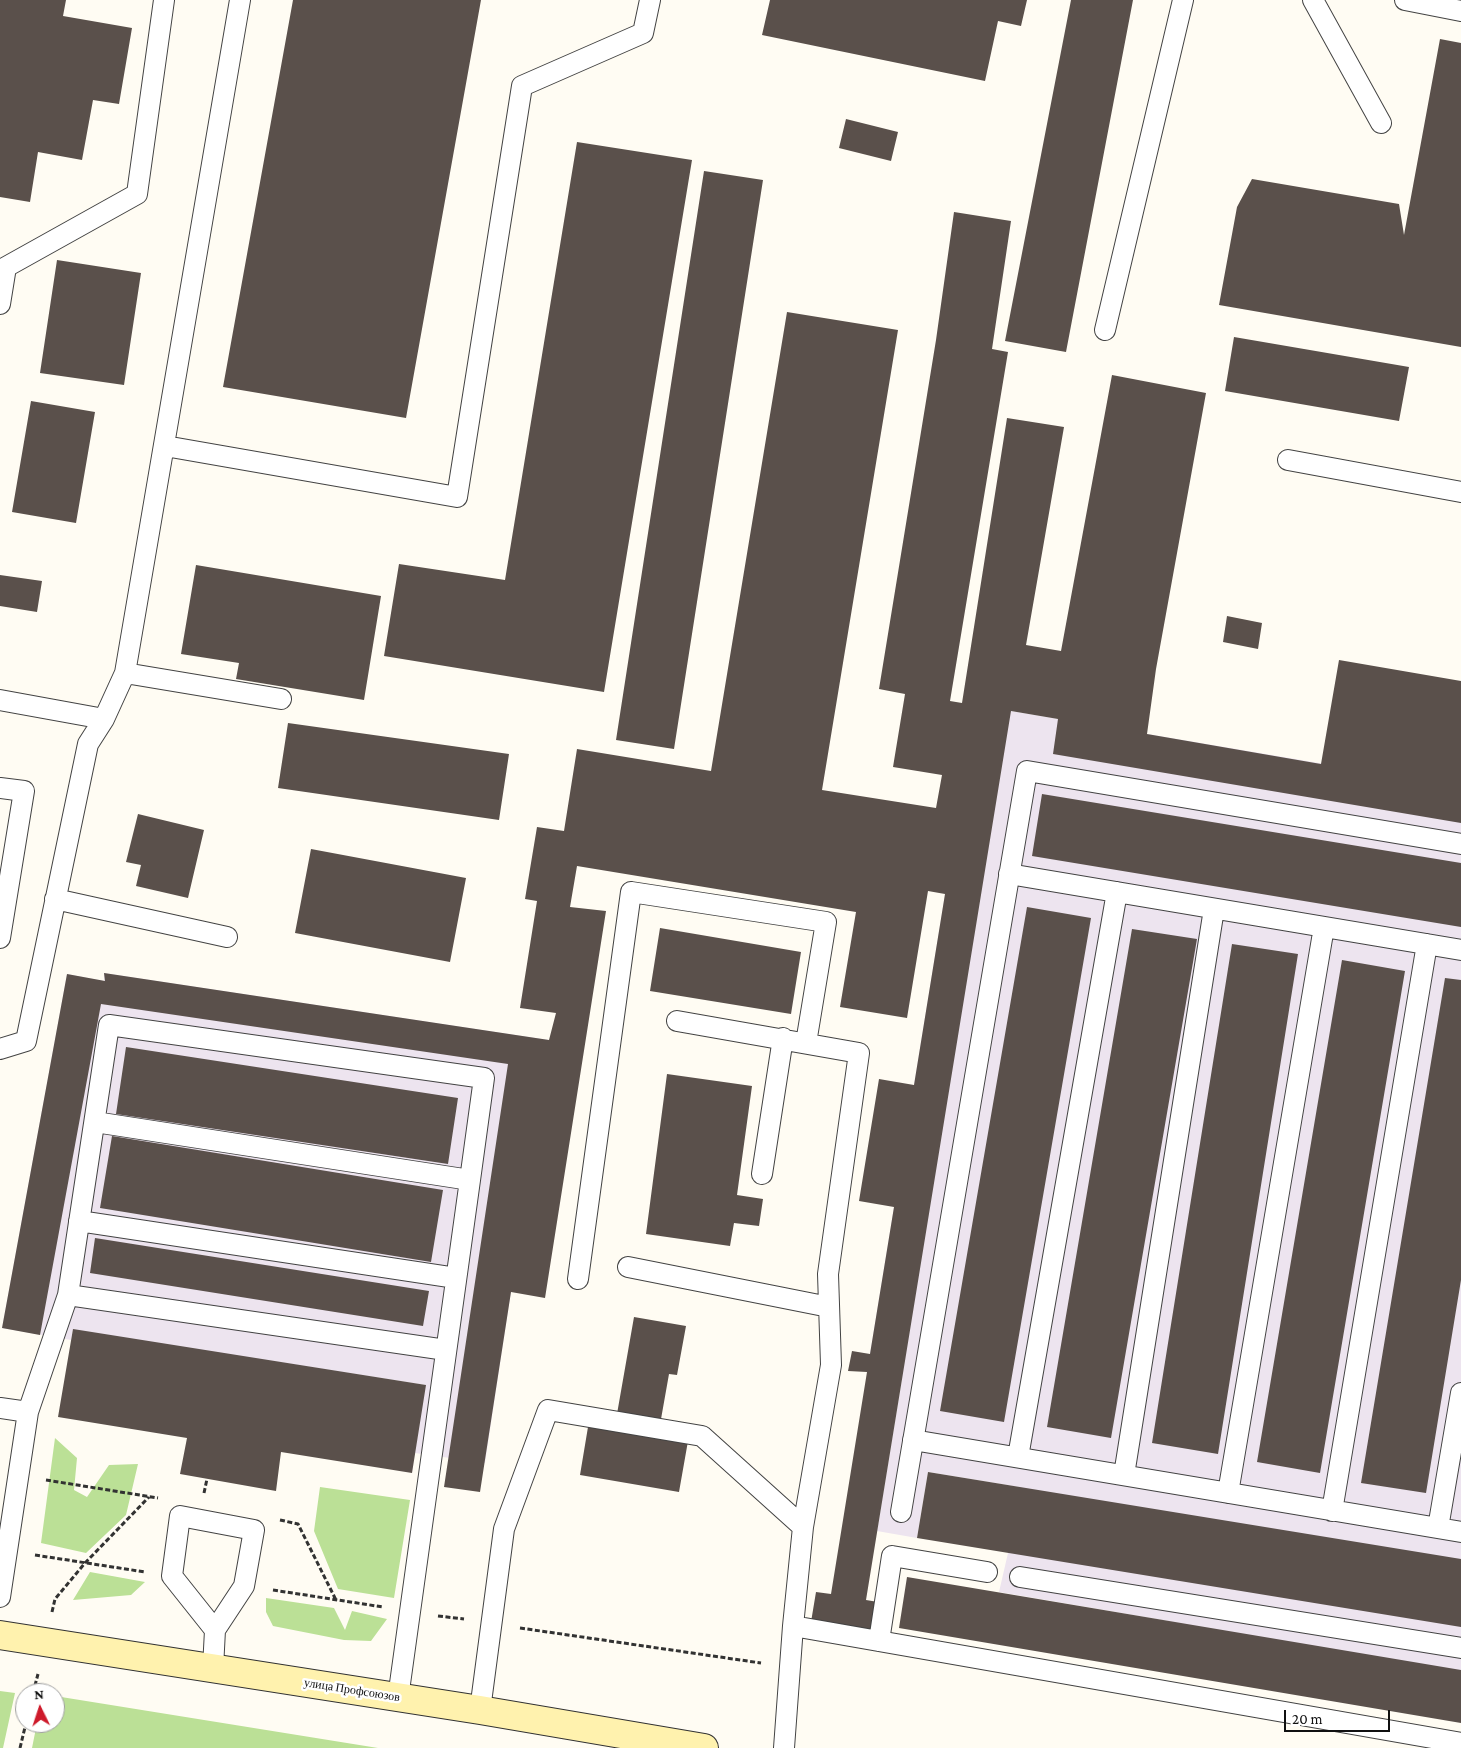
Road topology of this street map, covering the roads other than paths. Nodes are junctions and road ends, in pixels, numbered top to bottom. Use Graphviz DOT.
graph roads {
  1 [pos="164,0"];
  2 [pos="240,0"];
  3 [pos="650,0"];
  4 [pos="1182,0"];
  5 [pos="1313,0"];
  6 [pos="1406,0"];
  7 [pos="1461,11"];
  8 [pos="1381,123"];
  9 [pos="0,304"];
  10 [pos="1105,330"];
  11 [pos="165,446"];
  12 [pos="1288,460"];
  13 [pos="1461,492"];
  14 [pos="125,673"];
  15 [pos="281,699"];
  16 [pos="0,700"];
  17 [pos="104,719"];
  18 [pos="0,788"];
  19 [pos="1461,844"];
  20 [pos="1009,874"];
  21 [pos="1117,892"];
  22 [pos="55,899"];
  23 [pos="1214,909"];
  24 [pos="1324,927"];
  25 [pos="227,937"];
  26 [pos="0,938"];
  27 [pos="1426,944"];
  28 [pos="1461,950"];
  29 [pos="677,1022"];
  30 [pos="783,1038"];
  31 [pos="806,1043"];
  32 [pos="0,1049"];
  33 [pos="94,1122"];
  34 [pos="762,1174"];
  35 [pos="470,1180"];
  36 [pos="80,1221"];
  37 [pos="628,1267"];
  38 [pos="456,1278"];
  39 [pos="578,1279"];
  40 [pos="68,1295"];
  41 [pos="829,1307"];
  42 [pos="446,1350"];
  43 [pos="1461,1393"];
  44 [pos="0,1408"];
  45 [pos="28,1412"];
  46 [pos="913,1440"];
  47 [pos="1018,1457"];
  48 [pos="1124,1475"];
  49 [pos="1228,1493"];
  50 [pos="1332,1511"];
  51 [pos="901,1512"];
  52 [pos="803,1527"];
  53 [pos="1438,1528"];
  54 [pos="1461,1532"];
  55 [pos="4,1540"];
  56 [pos="987,1572"];
  57 [pos="1020,1577"];
  58 [pos="0,1597"];
  59 [pos="793,1626"];
  60 [pos="216,1630"];
  61 [pos="0,1635"];
  62 [pos="879,1641"];
  63 [pos="1461,1648"];
  64 [pos="213,1668"];
  65 [pos="398,1698"];
  66 [pos="480,1710"];
  67 [pos="1461,1743"];
  68 [pos="651,1744"];
  69 [pos="704,1748"];
  70 [pos="784,1748"];
  1 -- 9 [label="lane"];
  2 -- 11 [label="lane"];
  3 -- 11 [label="lane"];
  4 -- 10 [label="lane"];
  5 -- 8 [label="lane"];
  6 -- 7 [label="lane"];
  11 -- 14 [label="lane"];
  12 -- 13 [label="lane"];
  14 -- 15 [label="lane"];
  14 -- 17 [label="lane"];
  16 -- 17 [label="lane"];
  17 -- 22 [label="lane"];
  18 -- 26 [label="lane"];
  19 -- 20 [label="lane"];
  20 -- 21 [label="lane"];
  20 -- 46 [label="lane"];
  21 -- 23 [label="lane"];
  21 -- 47 [label="lane"];
  22 -- 25 [label="lane"];
  22 -- 32 [label="lane"];
  23 -- 24 [label="lane"];
  23 -- 48 [label="lane"];
  24 -- 27 [label="lane"];
  24 -- 49 [label="lane"];
  27 -- 28 [label="lane"];
  27 -- 50 [label="lane"];
  29 -- 30 [label="lane"];
  30 -- 31 [label="lane"];
  30 -- 34 [label="lane"];
  31 -- 39 [label="lane"];
  31 -- 41 [label="lane"];
  33 -- 35 [label="lane"];
  33 -- 35 [label="lane"];
  33 -- 36 [label="lane"];
  35 -- 38 [label="lane"];
  36 -- 38 [label="lane"];
  36 -- 40 [label="lane"];
  37 -- 41 [label="lane"];
  38 -- 42 [label="lane"];
  40 -- 42 [label="lane"];
  40 -- 45 [label="lane"];
  41 -- 52 [label="lane"];
  42 -- 65 [label="lane"];
  43 -- 53 [label="lane"];
  44 -- 45 [label="lane"];
  45 -- 55 [label="lane"];
  46 -- 47 [label="lane"];
  46 -- 51 [label="lane"];
  47 -- 48 [label="lane"];
  48 -- 49 [label="lane"];
  49 -- 50 [label="lane"];
  50 -- 53 [label="lane"];
  52 -- 59 [label="lane"];
  52 -- 66 [label="lane"];
  53 -- 54 [label="lane"];
  55 -- 58 [label="lane"];
  56 -- 62 [label="lane"];
  57 -- 63 [label="lane"];
  59 -- 62 [label="lane"];
  59 -- 70 [label="lane"];
  60 -- 60 [label="lane"];
  60 -- 64 [label="lane"];
  61 -- 64 [label="main road, улица Профсоюзов"];
  62 -- 67 [label="lane"];
  64 -- 65 [label="main road, улица Профсоюзов"];
  65 -- 66 [label="main road, улица Профсоюзов"];
  66 -- 68 [label="main road, улица Профсоюзов"];
  68 -- 69 [label="main road, улица Профсоюзов"];
}
